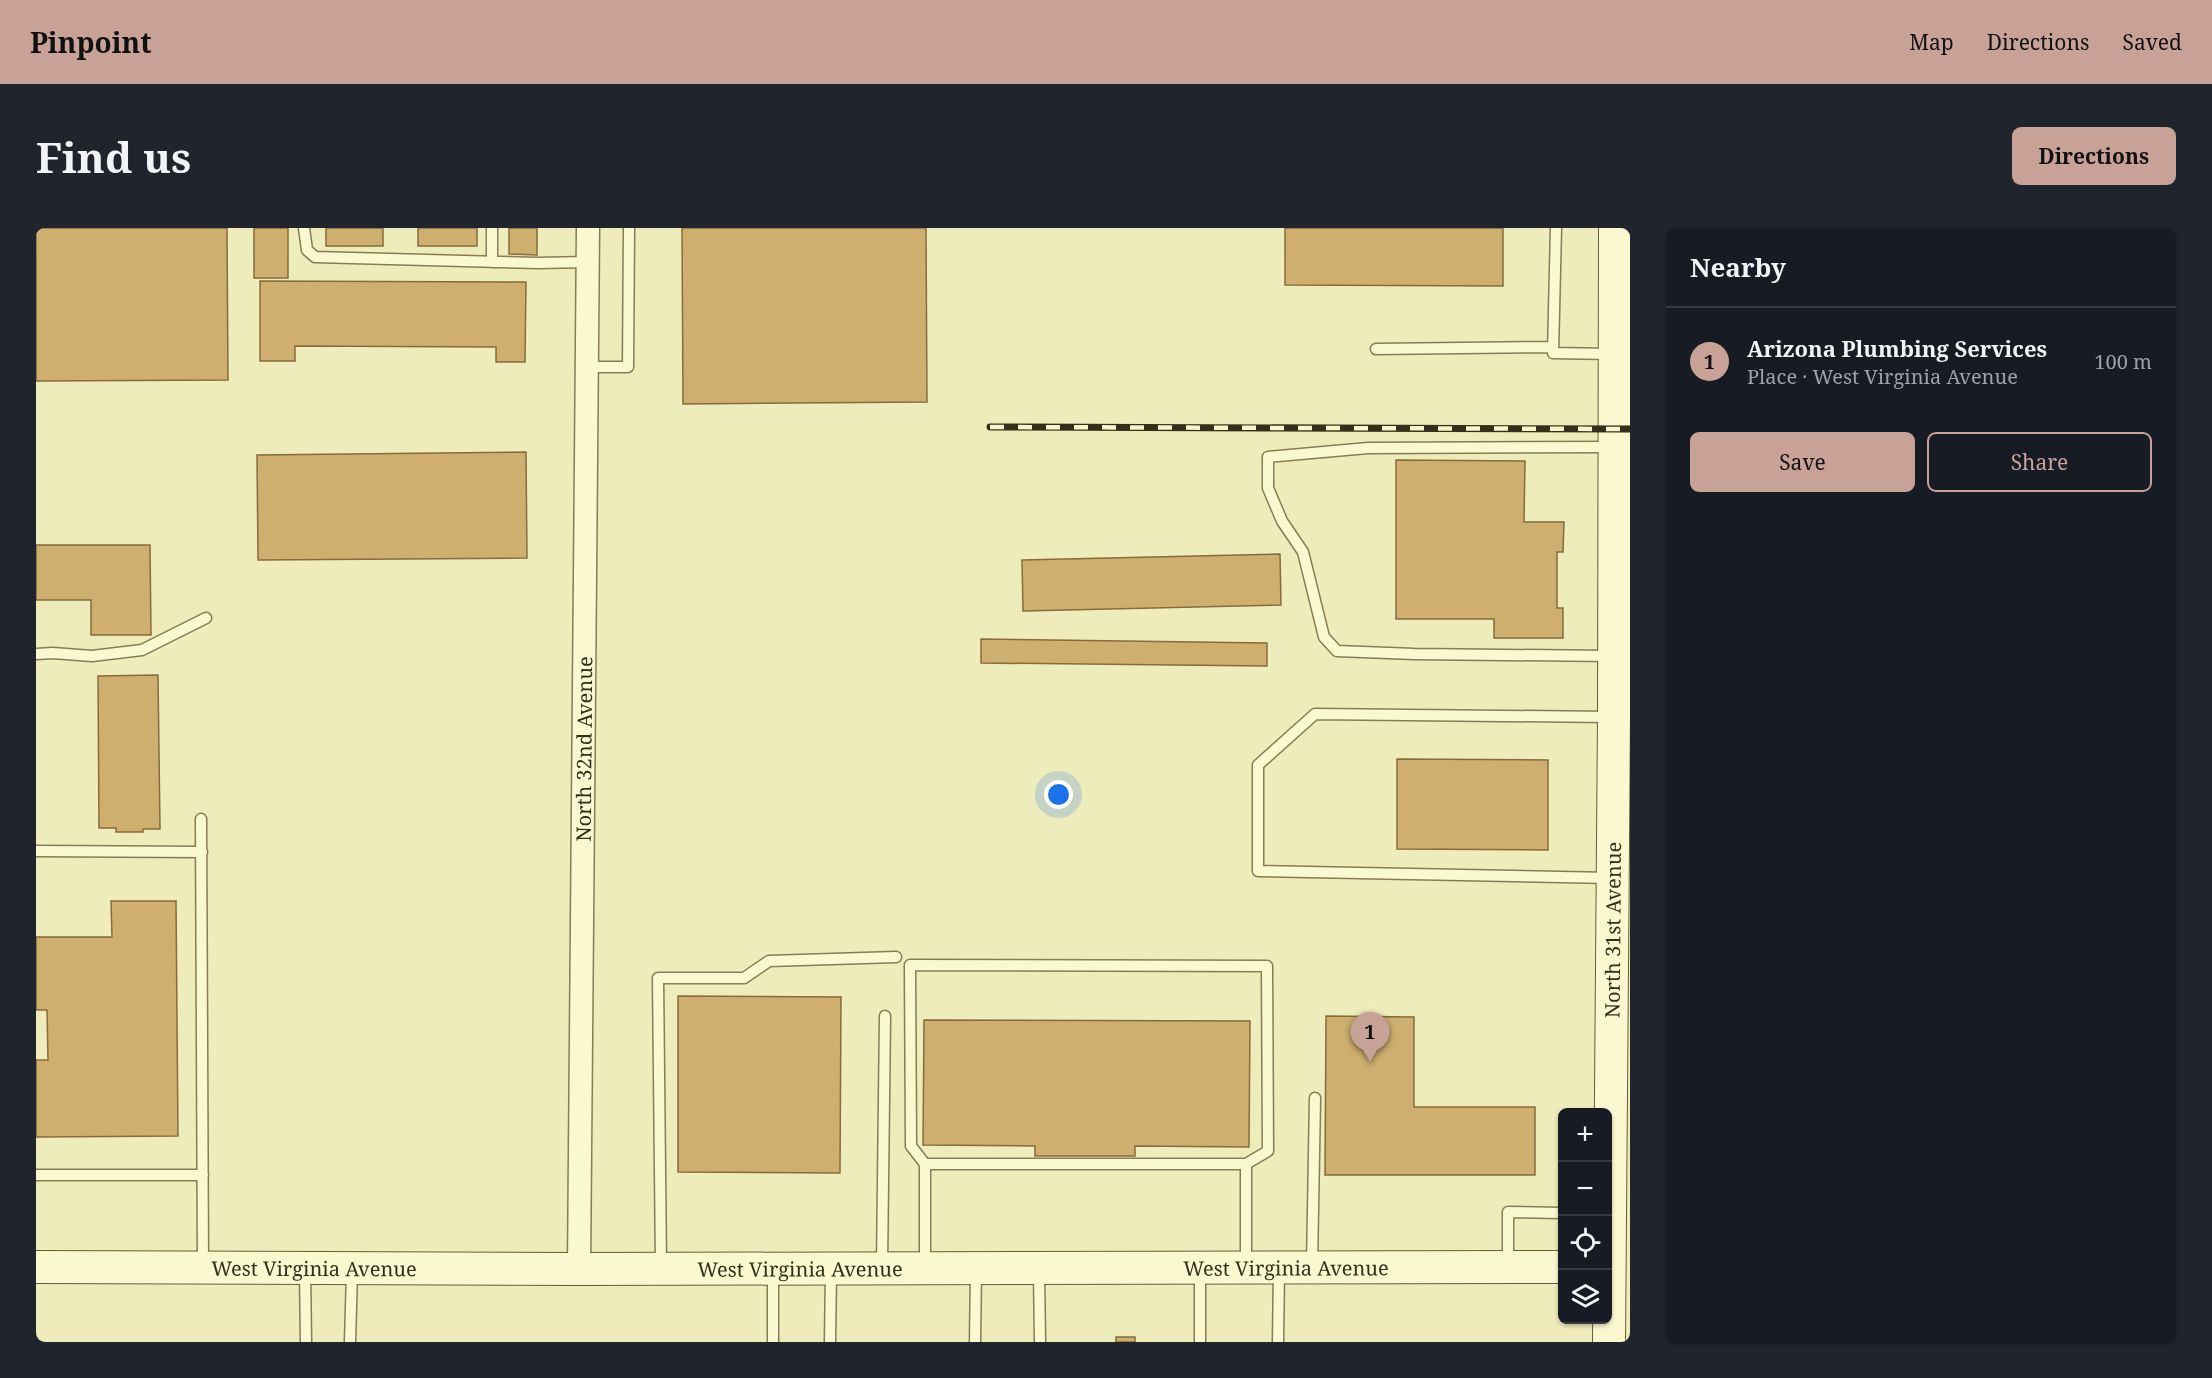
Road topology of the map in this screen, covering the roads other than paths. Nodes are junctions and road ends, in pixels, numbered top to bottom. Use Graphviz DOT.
graph roads {
  1 [pos="304,228"];
  2 [pos="492,228"];
  3 [pos="588,228"];
  4 [pos="629,228"];
  5 [pos="1556,228"];
  6 [pos="1615,228"];
  7 [pos="492,262"];
  8 [pos="587,262"];
  9 [pos="1553,347"];
  10 [pos="1376,349"];
  11 [pos="1614,354"];
  12 [pos="587,367"];
  13 [pos="1622,402"];
  14 [pos="1614,447"];
  15 [pos="206,618"];
  16 [pos="36,654"];
  17 [pos="1614,656"];
  18 [pos="1622,717"];
  19 [pos="201,819"];
  20 [pos="36,851"];
  21 [pos="202,852"];
  22 [pos="1613,878"];
  23 [pos="896,957"];
  24 [pos="885,1016"];
  25 [pos="1315,1098"];
  26 [pos="1609,1108"];
  27 [pos="1611,1162"];
  28 [pos="926,1164"];
  29 [pos="1246,1164"];
  30 [pos="36,1175"];
  31 [pos="203,1175"];
  32 [pos="1558,1213"];
  33 [pos="36,1267"];
  34 [pos="1508,1267"];
  35 [pos="1558,1267"];
  36 [pos="1616,1267"];
  37 [pos="203,1268"];
  38 [pos="305,1268"];
  39 [pos="352,1268"];
  40 [pos="882,1268"];
  41 [pos="926,1268"];
  42 [pos="976,1268"];
  43 [pos="1039,1268"];
  44 [pos="1200,1268"];
  45 [pos="1246,1268"];
  46 [pos="1279,1268"];
  47 [pos="1312,1268"];
  48 [pos="579,1269"];
  49 [pos="661,1269"];
  50 [pos="773,1269"];
  51 [pos="831,1269"];
  52 [pos="306,1342"];
  53 [pos="350,1342"];
  54 [pos="773,1342"];
  55 [pos="830,1342"];
  56 [pos="975,1342"];
  57 [pos="1040,1342"];
  58 [pos="1200,1342"];
  59 [pos="1278,1342"];
  60 [pos="1609,1342"];
  1 -- 7 [label="lane"];
  2 -- 7 [label="lane"];
  3 -- 8 [label="street, North 32nd Avenue"];
  4 -- 12 [label="lane"];
  5 -- 9 [label="lane"];
  6 -- 11 [label="street, North 31st Avenue"];
  7 -- 8 [label="lane"];
  8 -- 12 [label="street, North 32nd Avenue"];
  9 -- 10 [label="lane"];
  9 -- 11 [label="lane"];
  11 -- 13 [label="street, North 31st Avenue"];
  12 -- 48 [label="street, North 32nd Avenue"];
  13 -- 14 [label="street, North 31st Avenue"];
  14 -- 17 [label="street, North 31st Avenue"];
  14 -- 17 [label="lane"];
  15 -- 16 [label="lane"];
  17 -- 18 [label="street, North 31st Avenue"];
  18 -- 22 [label="street, North 31st Avenue"];
  18 -- 22 [label="lane"];
  19 -- 21 [label="lane"];
  20 -- 21 [label="lane"];
  21 -- 31 [label="lane"];
  22 -- 26 [label="street, North 31st Avenue"];
  23 -- 49 [label="lane"];
  24 -- 40 [label="lane"];
  25 -- 47 [label="lane"];
  27 -- 36 [label="street, North 31st Avenue"];
  28 -- 29 [label="lane"];
  28 -- 29 [label="lane"];
  28 -- 41 [label="lane"];
  29 -- 45 [label="lane"];
  30 -- 31 [label="lane"];
  31 -- 37 [label="lane"];
  32 -- 34 [label="lane"];
  33 -- 37 [label="street, West Virginia Avenue"];
  34 -- 35 [label="street, West Virginia Avenue"];
  34 -- 47 [label="street, West Virginia Avenue"];
  36 -- 60 [label="street, North 31st Avenue"];
  37 -- 38 [label="street, West Virginia Avenue"];
  38 -- 39 [label="street, West Virginia Avenue"];
  38 -- 52 [label="lane"];
  39 -- 48 [label="street, West Virginia Avenue"];
  39 -- 53 [label="lane"];
  40 -- 41 [label="street, West Virginia Avenue"];
  40 -- 51 [label="street, West Virginia Avenue"];
  41 -- 42 [label="street, West Virginia Avenue"];
  42 -- 43 [label="street, West Virginia Avenue"];
  42 -- 56 [label="lane"];
  43 -- 44 [label="street, West Virginia Avenue"];
  43 -- 57 [label="lane"];
  44 -- 45 [label="street, West Virginia Avenue"];
  44 -- 58 [label="lane"];
  45 -- 46 [label="street, West Virginia Avenue"];
  46 -- 47 [label="street, West Virginia Avenue"];
  46 -- 59 [label="lane"];
  48 -- 49 [label="street, West Virginia Avenue"];
  49 -- 50 [label="street, West Virginia Avenue"];
  50 -- 51 [label="street, West Virginia Avenue"];
  50 -- 54 [label="lane"];
  51 -- 55 [label="lane"];
}
